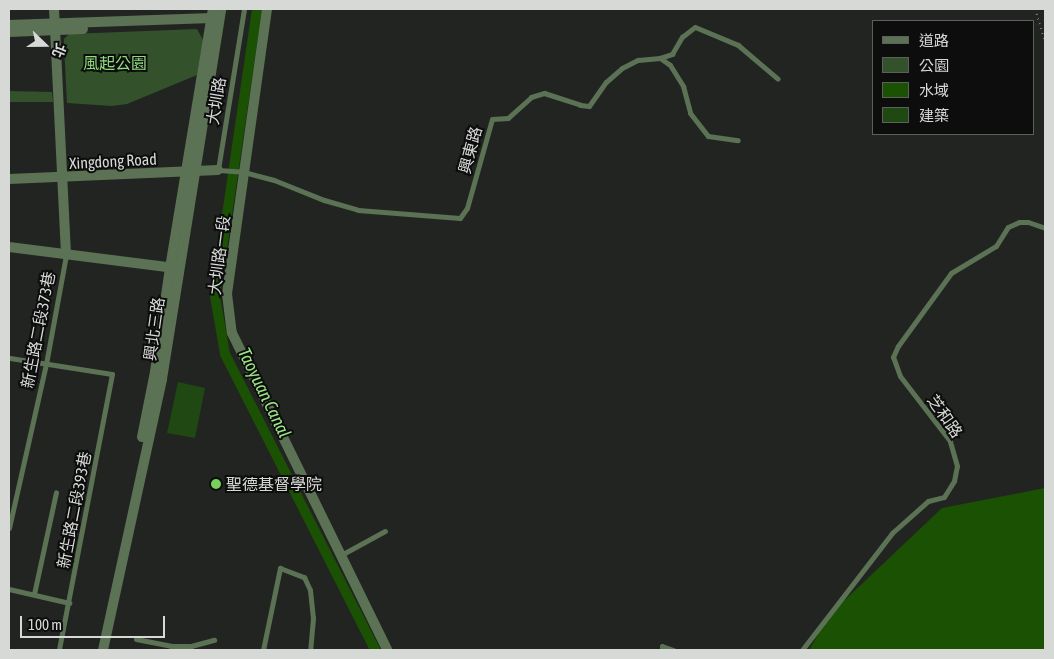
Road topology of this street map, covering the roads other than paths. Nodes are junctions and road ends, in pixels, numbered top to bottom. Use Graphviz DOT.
graph roads {
  1 [pos="54,9"];
  2 [pos="220,9"];
  3 [pos="244,9"];
  4 [pos="267,9"];
  5 [pos="213,18"];
  6 [pos="9,25"];
  7 [pos="55,27"];
  8 [pos="9,32"];
  9 [pos="660,58"];
  10 [pos="778,79"];
  11 [pos="738,140"];
  12 [pos="220,169"];
  13 [pos="191,172"];
  14 [pos="244,172"];
  15 [pos="63,178"];
  16 [pos="9,180"];
  17 [pos="1045,228"];
  18 [pos="9,247"];
  19 [pos="66,254"];
  20 [pos="174,268"];
  21 [pos="10,358"];
  22 [pos="46,364"];
  23 [pos="56,492"];
  24 [pos="9,528"];
  25 [pos="385,531"];
  26 [pos="340,556"];
  27 [pos="9,589"];
  28 [pos="34,594"];
  29 [pos="69,603"];
  30 [pos="136,639"];
  31 [pos="214,640"];
  32 [pos="172,648"];
  33 [pos="59,650"];
  34 [pos="96,650"];
  35 [pos="104,650"];
  36 [pos="263,650"];
  37 [pos="310,650"];
  38 [pos="388,650"];
  39 [pos="662,650"];
  40 [pos="673,650"];
  41 [pos="802,650"];
  1 -- 7 [label="street"];
  2 -- 5 [label="street"];
  3 -- 12 [label="lane, 大圳路"];
  4 -- 14 [label="street, 大圳路一段"];
  5 -- 7 [label="street"];
  5 -- 13 [label="street"];
  6 -- 7 [label="street"];
  7 -- 8 [label="street"];
  7 -- 15 [label="street"];
  9 -- 10 [label="lane"];
  9 -- 11 [label="lane"];
  9 -- 14 [label="lane, 興東路"];
  12 -- 13 [label="street, Xingdong Road"];
  12 -- 14 [label="lane"];
  13 -- 15 [label="street, Xingdong Road"];
  13 -- 20 [label="street"];
  14 -- 26 [label="street, 大圳路一段"];
  15 -- 16 [label="street, Xingdong Road"];
  15 -- 19 [label="street"];
  17 -- 41 [label="lane, 芝和路"];
  18 -- 19 [label="street"];
  19 -- 20 [label="street"];
  19 -- 22 [label="lane, 新生路二段373巷"];
  20 -- 34 [label="street"];
  20 -- 35 [label="street, 興北三路"];
  21 -- 22 [label="lane"];
  22 -- 24 [label="lane, 新生路二段373巷"];
  22 -- 29 [label="lane, 新生路二段393巷"];
  23 -- 28 [label="lane"];
  25 -- 26 [label="lane"];
  26 -- 38 [label="street, 大圳路一段"];
  27 -- 28 [label="lane"];
  28 -- 29 [label="lane"];
  29 -- 33 [label="lane, 新生路二段393巷"];
  30 -- 32 [label="lane"];
  31 -- 32 [label="lane"];
  36 -- 37 [label="lane"];
  39 -- 40 [label="lane"];
}
